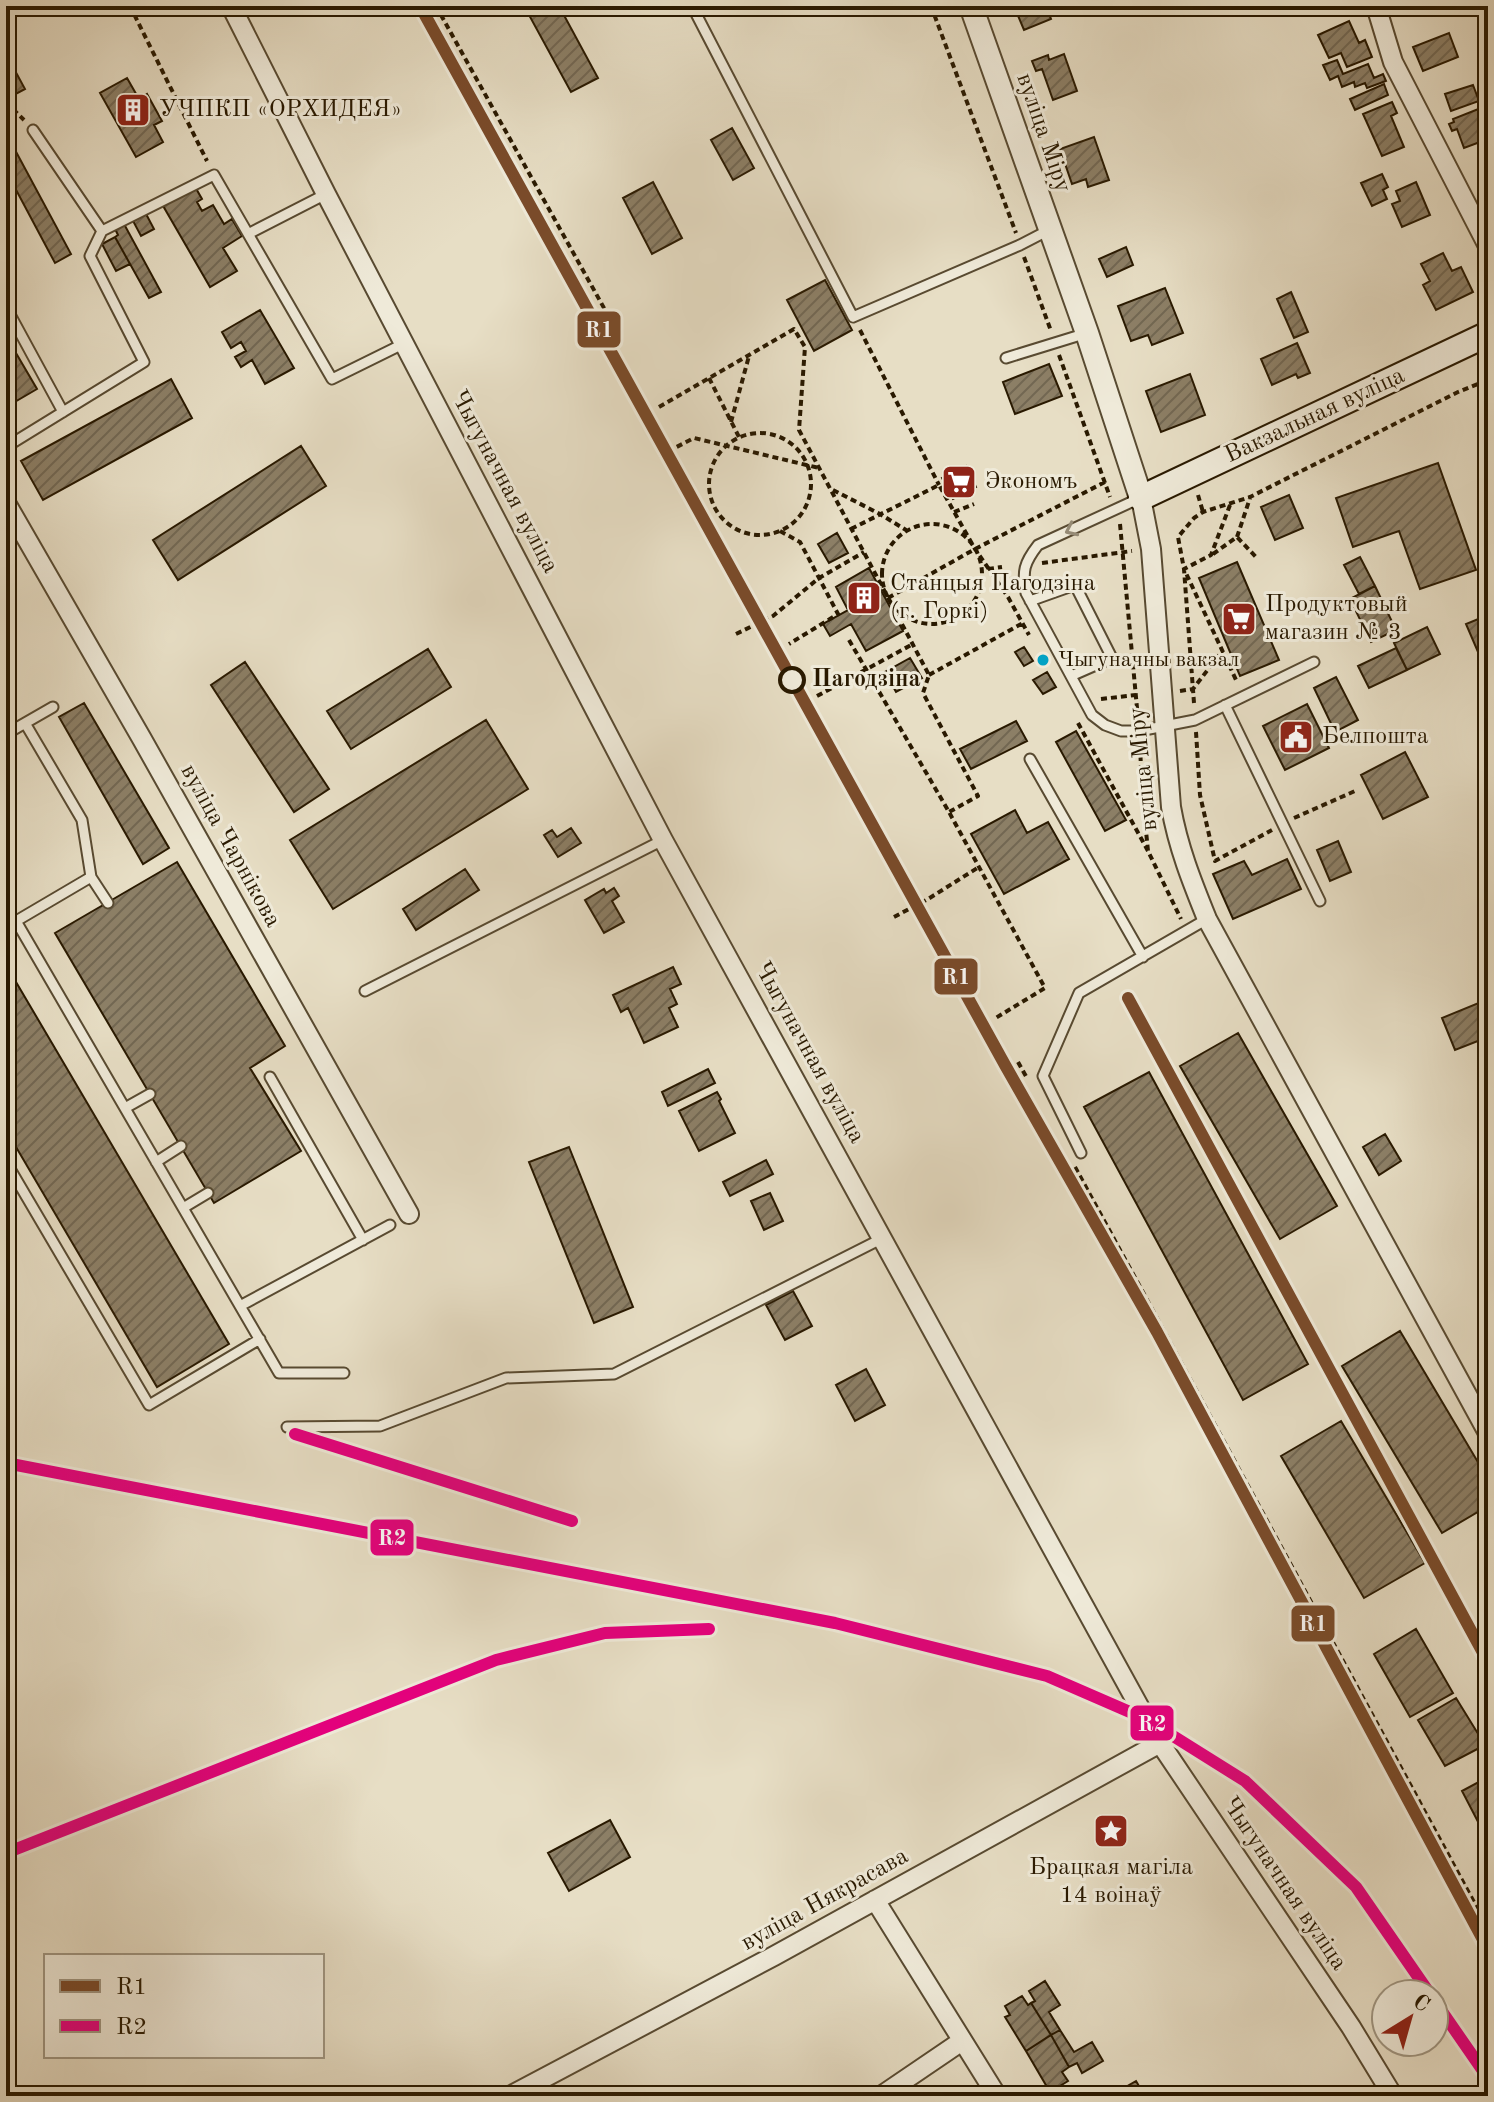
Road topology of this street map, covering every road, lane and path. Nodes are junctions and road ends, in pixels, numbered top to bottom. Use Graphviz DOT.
graph roads {
  1 [pos="130,6"];
  2 [pos="231,6"];
  3 [pos="436,6"];
  4 [pos="692,6"];
  5 [pos="971,6"];
  6 [pos="1376,6"];
  7 [pos="6,102"];
  8 [pos="33,130"];
  9 [pos="214,175"];
  10 [pos="326,194"];
  11 [pos="1049,230"];
  12 [pos="102,231"];
  13 [pos="248,234"];
  14 [pos="1488,246"];
  15 [pos="6,307"];
  16 [pos="853,317"];
  17 [pos="1087,333"];
  18 [pos="1488,334"];
  19 [pos="619,335"];
  20 [pos="405,343"];
  21 [pos="749,356"];
  22 [pos="1006,358"];
  23 [pos="709,378"];
  24 [pos="1488,380"];
  25 [pos="659,407"];
  26 [pos="63,412"];
  27 [pos="731,422"];
  28 [pos="739,437"];
  29 [pos="725,445"];
  30 [pos="6,447"];
  31 [pos="659,456"];
  32 [pos="806,465"];
  33 [pos="819,468"];
  34 [pos="1105,482"];
  35 [pos="939,485"];
  36 [pos="830,489"];
  37 [pos="1197,491"];
  38 [pos="1250,497"];
  39 [pos="1141,498"];
  40 [pos="6,503"];
  41 [pos="974,504"];
  42 [pos="1230,505"];
  43 [pos="954,512"];
  44 [pos="1203,512"];
  45 [pos="880,514"];
  46 [pos="1119,522"];
  47 [pos="851,529"];
  48 [pos="907,530"];
  49 [pos="780,531"];
  50 [pos="1237,537"];
  51 [pos="1179,546"];
  52 [pos="975,549"];
  53 [pos="1139,550"];
  54 [pos="864,552"];
  55 [pos="1122,552"];
  56 [pos="1211,555"];
  57 [pos="1256,557"];
  58 [pos="1039,564"];
  59 [pos="1002,567"];
  60 [pos="988,569"];
  61 [pos="819,578"];
  62 [pos="1008,597"];
  63 [pos="888,598"];
  64 [pos="1030,601"];
  65 [pos="1023,623"];
  66 [pos="736,634"];
  67 [pos="849,640"];
  68 [pos="789,644"];
  69 [pos="913,644"];
  70 [pos="1223,650"];
  71 [pos="1314,662"];
  72 [pos="866,670"];
  73 [pos="929,675"];
  74 [pos="1071,676"];
  75 [pos="1175,691"];
  76 [pos="1137,695"];
  77 [pos="817,696"];
  78 [pos="1244,696"];
  79 [pos="1094,700"];
  80 [pos="1225,705"];
  81 [pos="53,707"];
  82 [pos="1074,716"];
  83 [pos="1138,721"];
  84 [pos="25,723"];
  85 [pos="1165,725"];
  86 [pos="6,734"];
  87 [pos="1140,745"];
  88 [pos="1030,759"];
  89 [pos="1355,791"];
  90 [pos="949,812"];
  91 [pos="1283,824"];
  92 [pos="663,840"];
  93 [pos="1148,851"];
  94 [pos="979,867"];
  95 [pos="91,877"];
  96 [pos="1320,901"];
  97 [pos="108,903"];
  98 [pos="894,917"];
  99 [pos="1207,919"];
  100 [pos="16,921"];
  101 [pos="6,927"];
  102 [pos="1187,931"];
  103 [pos="1143,957"];
  104 [pos="365,991"];
  105 [pos="994,1019"];
  106 [pos="1018,1062"];
  107 [pos="270,1077"];
  108 [pos="1031,1086"];
  109 [pos="150,1094"];
  110 [pos="125,1108"];
  111 [pos="181,1146"];
  112 [pos="1081,1153"];
  113 [pos="1071,1160"];
  114 [pos="6,1162"];
  115 [pos="156,1162"];
  116 [pos="208,1193"];
  117 [pos="183,1208"];
  118 [pos="409,1214"];
  119 [pos="390,1225"];
  120 [pos="883,1238"];
  121 [pos="363,1240"];
  122 [pos="240,1306"];
  123 [pos="260,1339"];
  124 [pos="344,1373"];
  125 [pos="287,1427"];
  126 [pos="1488,1433"];
  127 [pos="1160,1743"];
  128 [pos="875,1900"];
  129 [pos="1488,1928"];
  130 [pos="962,2041"];
  131 [pos="510,2096"];
  132 [pos="881,2096"];
  133 [pos="997,2096"];
  134 [pos="1393,2096"];
  1 -- 9 [label="path"];
  2 -- 10 [label="street, Чыгуначная вуліца"];
  3 -- 19 [label="path"];
  4 -- 16 [label="lane"];
  5 -- 11 [label="street, вуліца Міру"];
  6 -- 14 [label="street"];
  7 -- 8 [label="path"];
  8 -- 12 [label="lane"];
  9 -- 12 [label="lane"];
  9 -- 13 [label="lane"];
  10 -- 13 [label="lane"];
  10 -- 20 [label="street, Чыгуначная вуліца"];
  11 -- 16 [label="lane"];
  11 -- 17 [label="street, вуліца Міру"];
  12 -- 26 [label="lane"];
  13 -- 20 [label="lane"];
  15 -- 26 [label="lane"];
  16 -- 35 [label="path"];
  17 -- 22 [label="lane"];
  17 -- 39 [label="street, вуліца Міру"];
  18 -- 39 [label="main road, Вакзальная вуліца"];
  20 -- 92 [label="street, Чыгуначная вуліца"];
  21 -- 23 [label="path"];
  21 -- 27 [label="path"];
  21 -- 33 [label="path"];
  23 -- 25 [label="path"];
  23 -- 27 [label="path"];
  24 -- 38 [label="path"];
  26 -- 30 [label="lane"];
  27 -- 28 [label="path"];
  28 -- 29 [label="path"];
  28 -- 32 [label="path"];
  29 -- 31 [label="path"];
  29 -- 32 [label="path"];
  29 -- 49 [label="path"];
  32 -- 33 [label="path"];
  32 -- 49 [label="path"];
  33 -- 36 [label="path"];
  34 -- 52 [label="path"];
  35 -- 43 [label="path"];
  35 -- 45 [label="path"];
  36 -- 45 [label="path"];
  36 -- 47 [label="path"];
  37 -- 44 [label="path"];
  38 -- 42 [label="path"];
  38 -- 50 [label="path"];
  39 -- 64 [label="lane, one-way"];
  39 -- 85 [label="street, вуліца Міру"];
  40 -- 118 [label="street, вуліца Чарнікова"];
  41 -- 43 [label="path"];
  42 -- 44 [label="path"];
  42 -- 56 [label="path"];
  43 -- 52 [label="path"];
  44 -- 51 [label="path"];
  45 -- 47 [label="path"];
  45 -- 48 [label="path"];
  46 -- 55 [label="path"];
  47 -- 54 [label="path"];
  48 -- 52 [label="path"];
  48 -- 63 [label="path"];
  49 -- 61 [label="path"];
  50 -- 56 [label="path"];
  50 -- 57 [label="path"];
  52 -- 60 [label="path"];
  52 -- 63 [label="path"];
  52 -- 63 [label="path"];
  53 -- 55 [label="path"];
  54 -- 61 [label="path"];
  54 -- 63 [label="path"];
  55 -- 58 [label="path"];
  55 -- 76 [label="path"];
  56 -- 70 [label="path"];
  59 -- 60 [label="path"];
  60 -- 62 [label="path"];
  61 -- 66 [label="path"];
  61 -- 68 [label="path"];
  63 -- 69 [label="path"];
  64 -- 74 [label="lane"];
  64 -- 74 [label="lane"];
  65 -- 73 [label="path"];
  67 -- 72 [label="path"];
  69 -- 72 [label="path"];
  69 -- 73 [label="path"];
  70 -- 75 [label="path"];
  70 -- 78 [label="path"];
  71 -- 78 [label="lane"];
  72 -- 77 [label="path"];
  72 -- 90 [label="path"];
  73 -- 90 [label="path"];
  74 -- 85 [label="lane"];
  76 -- 79 [label="path"];
  76 -- 83 [label="path"];
  78 -- 80 [label="lane"];
  80 -- 85 [label="lane"];
  80 -- 91 [label="lane"];
  81 -- 84 [label="lane"];
  82 -- 93 [label="path"];
  84 -- 86 [label="lane"];
  84 -- 95 [label="lane"];
  85 -- 99 [label="street, вуліца Міру"];
  87 -- 93 [label="path"];
  88 -- 103 [label="lane"];
  89 -- 91 [label="path"];
  90 -- 94 [label="path"];
  91 -- 96 [label="lane"];
  92 -- 104 [label="lane"];
  92 -- 120 [label="street, Чыгуначная вуліца"];
  93 -- 102 [label="path"];
  94 -- 98 [label="path"];
  94 -- 105 [label="path"];
  95 -- 97 [label="lane"];
  95 -- 100 [label="lane"];
  99 -- 102 [label="lane"];
  99 -- 126 [label="street, вуліца Міру"];
  100 -- 101 [label="lane"];
  100 -- 110 [label="lane"];
  102 -- 103 [label="lane"];
  103 -- 112 [label="lane"];
  106 -- 108 [label="path"];
  107 -- 121 [label="lane"];
  109 -- 110 [label="lane"];
  110 -- 115 [label="lane"];
  111 -- 115 [label="lane"];
  113 -- 129 [label="path"];
  114 -- 123 [label="lane"];
  115 -- 117 [label="lane"];
  116 -- 117 [label="lane"];
  117 -- 122 [label="lane"];
  119 -- 121 [label="lane"];
  120 -- 125 [label="lane"];
  120 -- 127 [label="street, Чыгуначная вуліца"];
  121 -- 122 [label="lane"];
  122 -- 123 [label="lane"];
  123 -- 124 [label="lane"];
  127 -- 128 [label="street, вуліца Някрасава"];
  127 -- 134 [label="street, Чыгуначная вуліца"];
  128 -- 130 [label="street"];
  128 -- 131 [label="street, вуліца Някрасава"];
  130 -- 132 [label="street"];
  130 -- 133 [label="street"];
}
